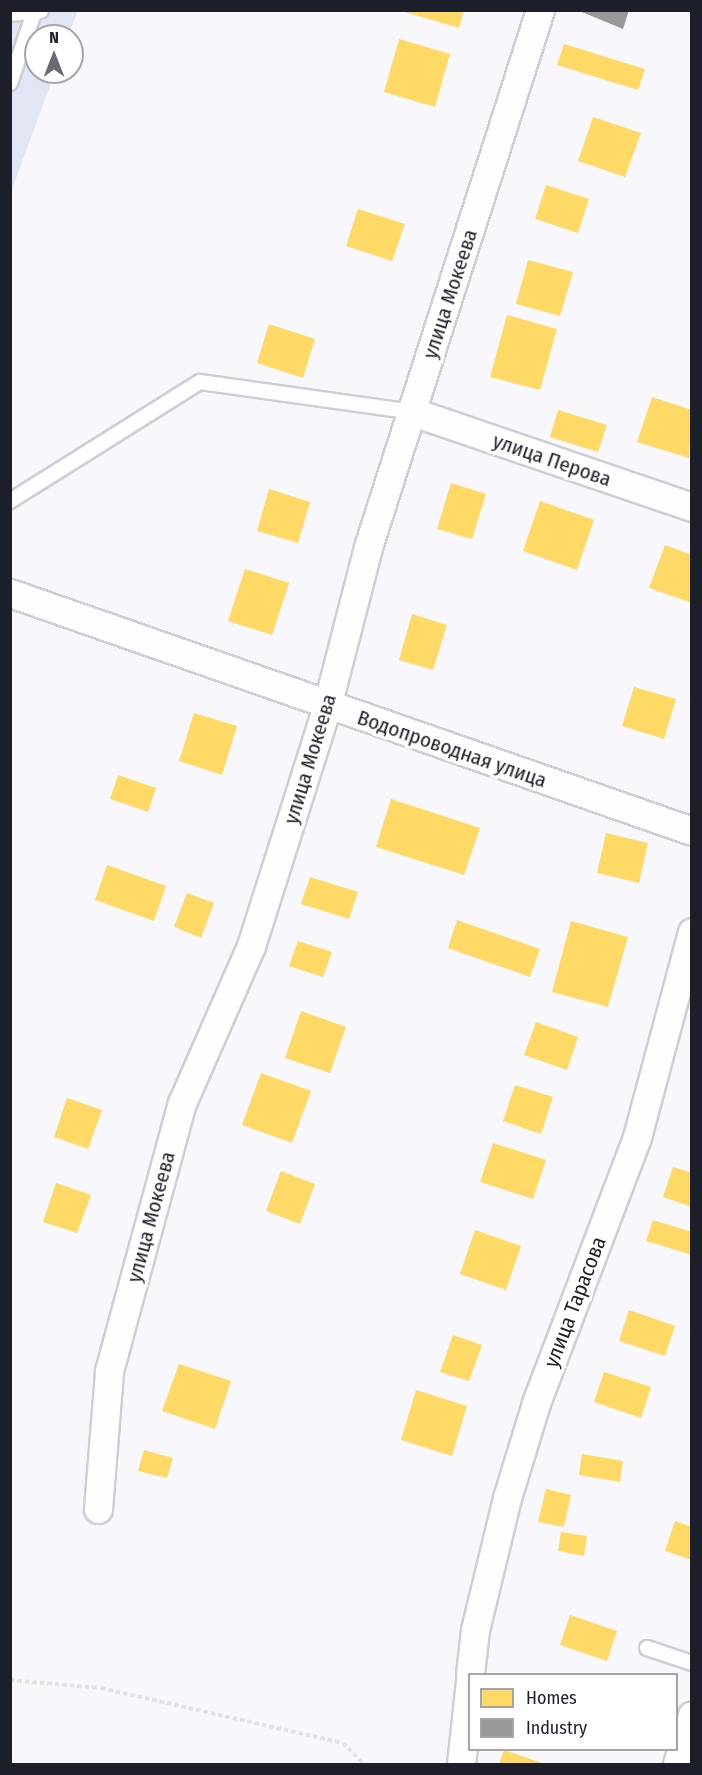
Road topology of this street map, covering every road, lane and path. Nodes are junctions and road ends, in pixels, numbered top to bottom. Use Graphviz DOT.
graph roads {
  1 [pos="540,10"];
  2 [pos="37,11"];
  3 [pos="10,14"];
  4 [pos="10,83"];
  5 [pos="413,412"];
  6 [pos="10,501"];
  7 [pos="692,507"];
  8 [pos="10,593"];
  9 [pos="327,706"];
  10 [pos="692,831"];
  11 [pos="692,932"];
  12 [pos="98,1509"];
  13 [pos="647,1648"];
  14 [pos="692,1663"];
  15 [pos="470,1673"];
  16 [pos="10,1680"];
  17 [pos="468,1699"];
  18 [pos="692,1715"];
  19 [pos="364,1764"];
  20 [pos="461,1764"];
  21 [pos="677,1764"];
  1 -- 5 [label="street, улица Мокеева"];
  2 -- 3 [label="lane"];
  2 -- 4 [label="lane"];
  5 -- 6 [label="lane"];
  5 -- 7 [label="street, улица Перова"];
  5 -- 9 [label="street, улица Мокеева"];
  8 -- 9 [label="street, Водопроводная улица"];
  9 -- 10 [label="street, Водопроводная улица"];
  9 -- 12 [label="street, улица Мокеева"];
  11 -- 15 [label="street, улица Тарасова"];
  13 -- 14 [label="lane"];
  16 -- 19 [label="path"];
  17 -- 20 [label="street"];
  18 -- 21 [label="street"];
}
